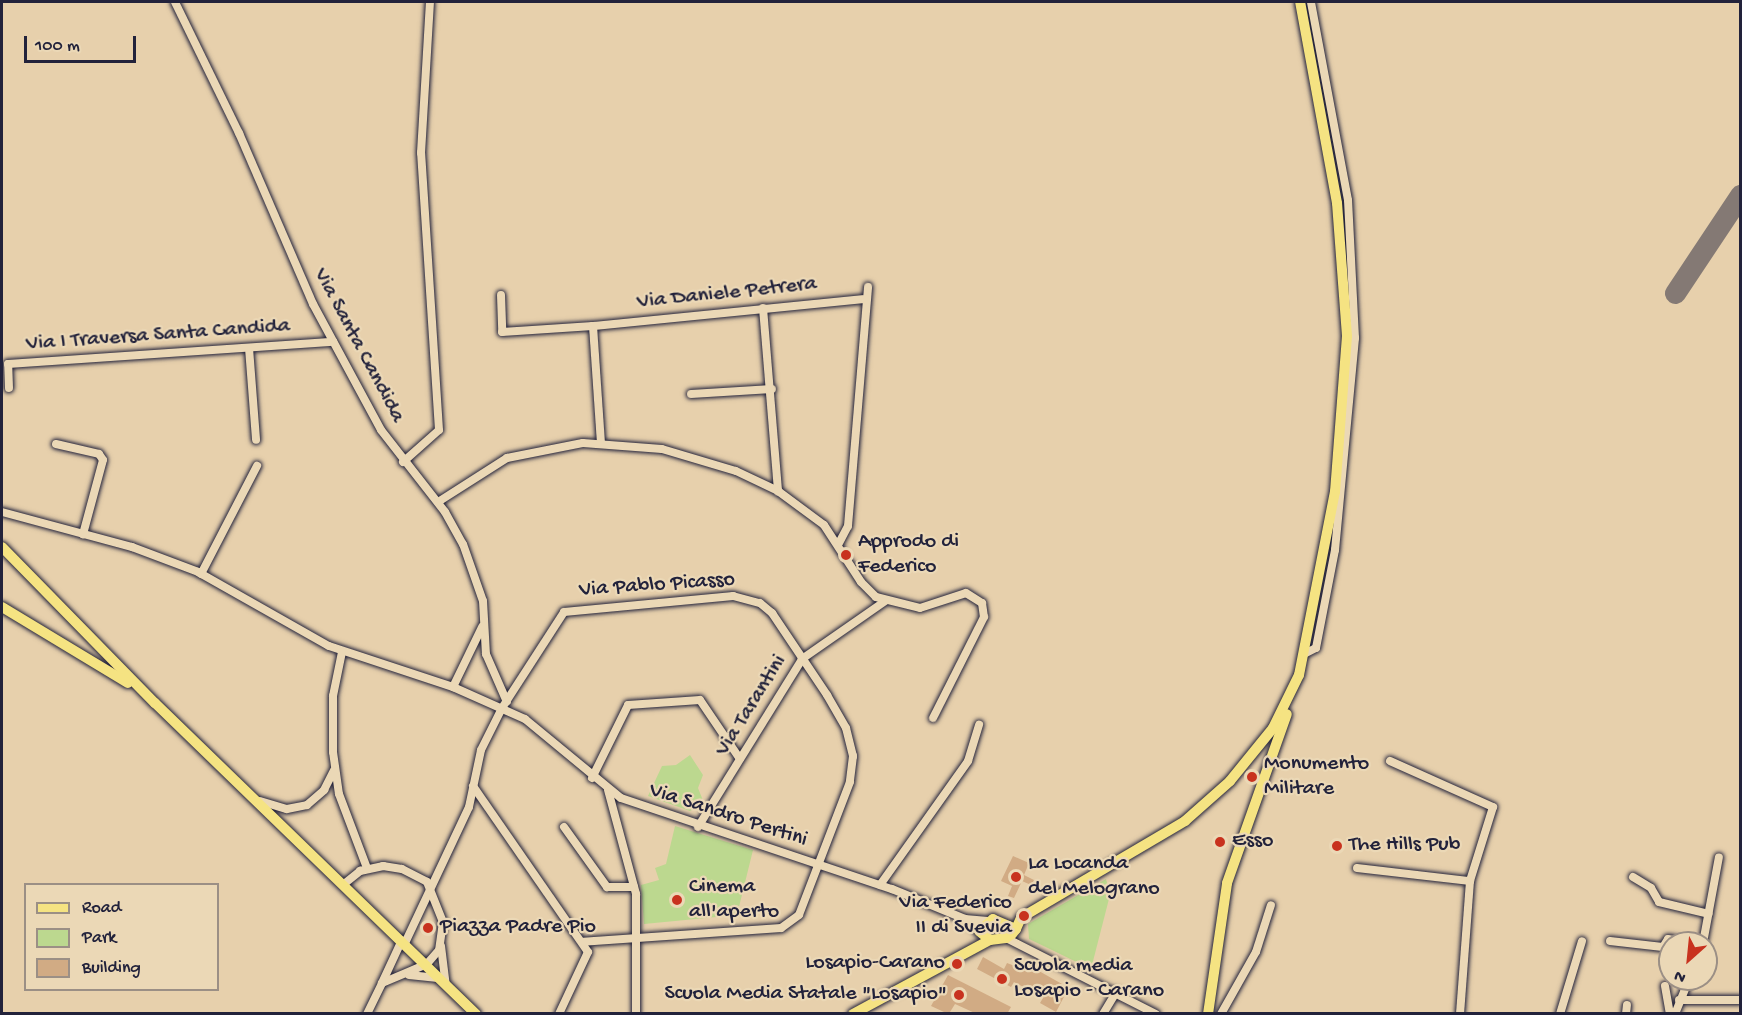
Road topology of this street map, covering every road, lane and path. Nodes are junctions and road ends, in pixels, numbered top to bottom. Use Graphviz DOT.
graph roads {
  1 [pos="175,2"];
  2 [pos="430,2"];
  3 [pos="1300,2"];
  4 [pos="1311,2"];
  5 [pos="868,287"];
  6 [pos="501,295"];
  7 [pos="863,299"];
  8 [pos="763,308"];
  9 [pos="593,326"];
  10 [pos="333,342"];
  11 [pos="249,348"];
  12 [pos="9,388"];
  13 [pos="772,389"];
  14 [pos="691,394"];
  15 [pos="256,440"];
  16 [pos="601,442"];
  17 [pos="56,444"];
  18 [pos="403,462"];
  19 [pos="257,466"];
  20 [pos="778,490"];
  21 [pos="438,502"];
  22 [pos="2,512"];
  23 [pos="83,534"];
  24 [pos="839,543"];
  25 [pos="2,547"];
  26 [pos="201,574"];
  27 [pos="885,601"];
  28 [pos="2,607"];
  29 [pos="483,624"];
  30 [pos="342,652"];
  31 [pos="1306,652"];
  32 [pos="802,659"];
  33 [pos="453,687"];
  34 [pos="1293,694"];
  35 [pos="154,703"];
  36 [pos="504,705"];
  37 [pos="933,718"];
  38 [pos="979,725"];
  39 [pos="740,759"];
  40 [pos="1390,761"];
  41 [pos="335,767"];
  42 [pos="592,778"];
  43 [pos="473,786"];
  44 [pos="608,790"];
  45 [pos="260,801"];
  46 [pos="564,827"];
  47 [pos="698,827"];
  48 [pos="1719,857"];
  49 [pos="818,864"];
  50 [pos="367,868"];
  51 [pos="1357,868"];
  52 [pos="1633,877"];
  53 [pos="1470,881"];
  54 [pos="344,884"];
  55 [pos="880,885"];
  56 [pos="432,887"];
  57 [pos="634,887"];
  58 [pos="1271,905"];
  59 [pos="1709,914"];
  60 [pos="965,919"];
  61 [pos="988,921"];
  62 [pos="1018,924"];
  63 [pos="1705,931"];
  64 [pos="983,935"];
  65 [pos="639,937"];
  66 [pos="1006,938"];
  67 [pos="1610,940"];
  68 [pos="403,941"];
  69 [pos="1582,941"];
  70 [pos="583,942"];
  71 [pos="1024,944"];
  72 [pos="441,945"];
  73 [pos="1658,946"];
  74 [pos="427,964"];
  75 [pos="407,975"];
  76 [pos="443,981"];
  77 [pos="382,984"];
  78 [pos="1666,991"];
  79 [pos="1683,991"];
  80 [pos="1116,992"];
  81 [pos="1679,1000"];
  82 [pos="1740,1000"];
  83 [pos="1142,1010"];
  84 [pos="367,1014"];
  85 [pos="476,1014"];
  86 [pos="559,1014"];
  87 [pos="636,1014"];
  88 [pos="853,1014"];
  89 [pos="1103,1014"];
  90 [pos="1156,1014"];
  91 [pos="1208,1014"];
  92 [pos="1221,1014"];
  93 [pos="1460,1014"];
  94 [pos="1560,1014"];
  95 [pos="1670,1014"];
  96 [pos="1675,1014"];
  1 -- 10 [label="street, Via Santa Candida"];
  2 -- 18 [label="street"];
  3 -- 31 [label="main road"];
  4 -- 31 [label="street"];
  5 -- 7 [label="street"];
  6 -- 9 [label="street, Via Daniele Petrera"];
  7 -- 8 [label="street, Via Daniele Petrera"];
  7 -- 24 [label="street"];
  8 -- 9 [label="street, Via Daniele Petrera"];
  8 -- 13 [label="street"];
  9 -- 16 [label="street"];
  10 -- 11 [label="street, Via I Traversa Santa Candida"];
  10 -- 18 [label="street, Via Santa Candida"];
  11 -- 12 [label="street, Via I Traversa Santa Candida"];
  11 -- 15 [label="street"];
  13 -- 14 [label="street"];
  13 -- 20 [label="street"];
  16 -- 20 [label="street"];
  16 -- 21 [label="street"];
  17 -- 23 [label="street"];
  18 -- 21 [label="street, Via Santa Candida"];
  19 -- 26 [label="street"];
  20 -- 24 [label="street"];
  21 -- 29 [label="street, Via Santa Candida"];
  22 -- 23 [label="street, Via Sandro Pertini"];
  23 -- 26 [label="street, Via Sandro Pertini"];
  24 -- 27 [label="street"];
  25 -- 35 [label="main road"];
  26 -- 30 [label="street, Via Sandro Pertini"];
  27 -- 32 [label="street, Via Tarantini"];
  27 -- 37 [label="street"];
  28 -- 35 [label="main road"];
  29 -- 33 [label="street"];
  29 -- 36 [label="street, Via Santa Candida"];
  30 -- 33 [label="street, Via Sandro Pertini"];
  30 -- 41 [label="street"];
  31 -- 34 [label="main road"];
  32 -- 36 [label="street, Via Pablo Picasso"];
  32 -- 39 [label="street, Via Tarantini"];
  32 -- 49 [label="street, Via Pablo Picasso"];
  33 -- 36 [label="street, Via Sandro Pertini"];
  34 -- 62 [label="main road"];
  34 -- 91 [label="main road"];
  35 -- 45 [label="main road"];
  36 -- 42 [label="street, Via Sandro Pertini"];
  36 -- 43 [label="street, Via Pablo Picasso"];
  38 -- 55 [label="street"];
  39 -- 42 [label="street"];
  39 -- 47 [label="street, Via Tarantini"];
  40 -- 53 [label="street"];
  41 -- 45 [label="street"];
  41 -- 50 [label="street"];
  42 -- 44 [label="street, Via Sandro Pertini"];
  43 -- 56 [label="street, Via Pablo Picasso"];
  43 -- 70 [label="street"];
  44 -- 47 [label="street, Via Sandro Pertini"];
  44 -- 57 [label="street"];
  45 -- 54 [label="main road"];
  46 -- 57 [label="street"];
  47 -- 49 [label="street, Via Sandro Pertini"];
  48 -- 59 [label="street"];
  49 -- 55 [label="street, Via Sandro Pertini"];
  49 -- 65 [label="street, Via Pablo Picasso"];
  50 -- 54 [label="street"];
  50 -- 56 [label="street"];
  51 -- 53 [label="street"];
  52 -- 59 [label="street"];
  53 -- 93 [label="street"];
  54 -- 68 [label="main road"];
  55 -- 60 [label="street, Via Sandro Pertini"];
  56 -- 68 [label="street, Via Pablo Picasso"];
  56 -- 72 [label="street"];
  57 -- 65 [label="street"];
  58 -- 92 [label="street"];
  59 -- 63 [label="street"];
  60 -- 61 [label="street"];
  60 -- 64 [label="street"];
  61 -- 62 [label="main road"];
  61 -- 64 [label="main road"];
  62 -- 66 [label="main road"];
  62 -- 71 [label="street"];
  64 -- 66 [label="main road"];
  64 -- 88 [label="main road"];
  65 -- 70 [label="street, Via Pablo Picasso"];
  65 -- 87 [label="street"];
  66 -- 71 [label="street"];
  67 -- 73 [label="street"];
  68 -- 74 [label="main road"];
  68 -- 77 [label="street, Via Pablo Picasso"];
  69 -- 94 [label="street"];
  70 -- 86 [label="street"];
  71 -- 80 [label="street"];
  72 -- 74 [label="street"];
  72 -- 76 [label="street"];
  74 -- 75 [label="street"];
  74 -- 76 [label="main road"];
  75 -- 76 [label="street"];
  75 -- 77 [label="street"];
  76 -- 85 [label="main road"];
  77 -- 84 [label="street, Via Pablo Picasso"];
  78 -- 95 [label="street"];
  79 -- 81 [label="street"];
  80 -- 83 [label="street"];
  80 -- 89 [label="street"];
  81 -- 82 [label="street"];
  81 -- 96 [label="street"];
  83 -- 90 [label="street"];
}
